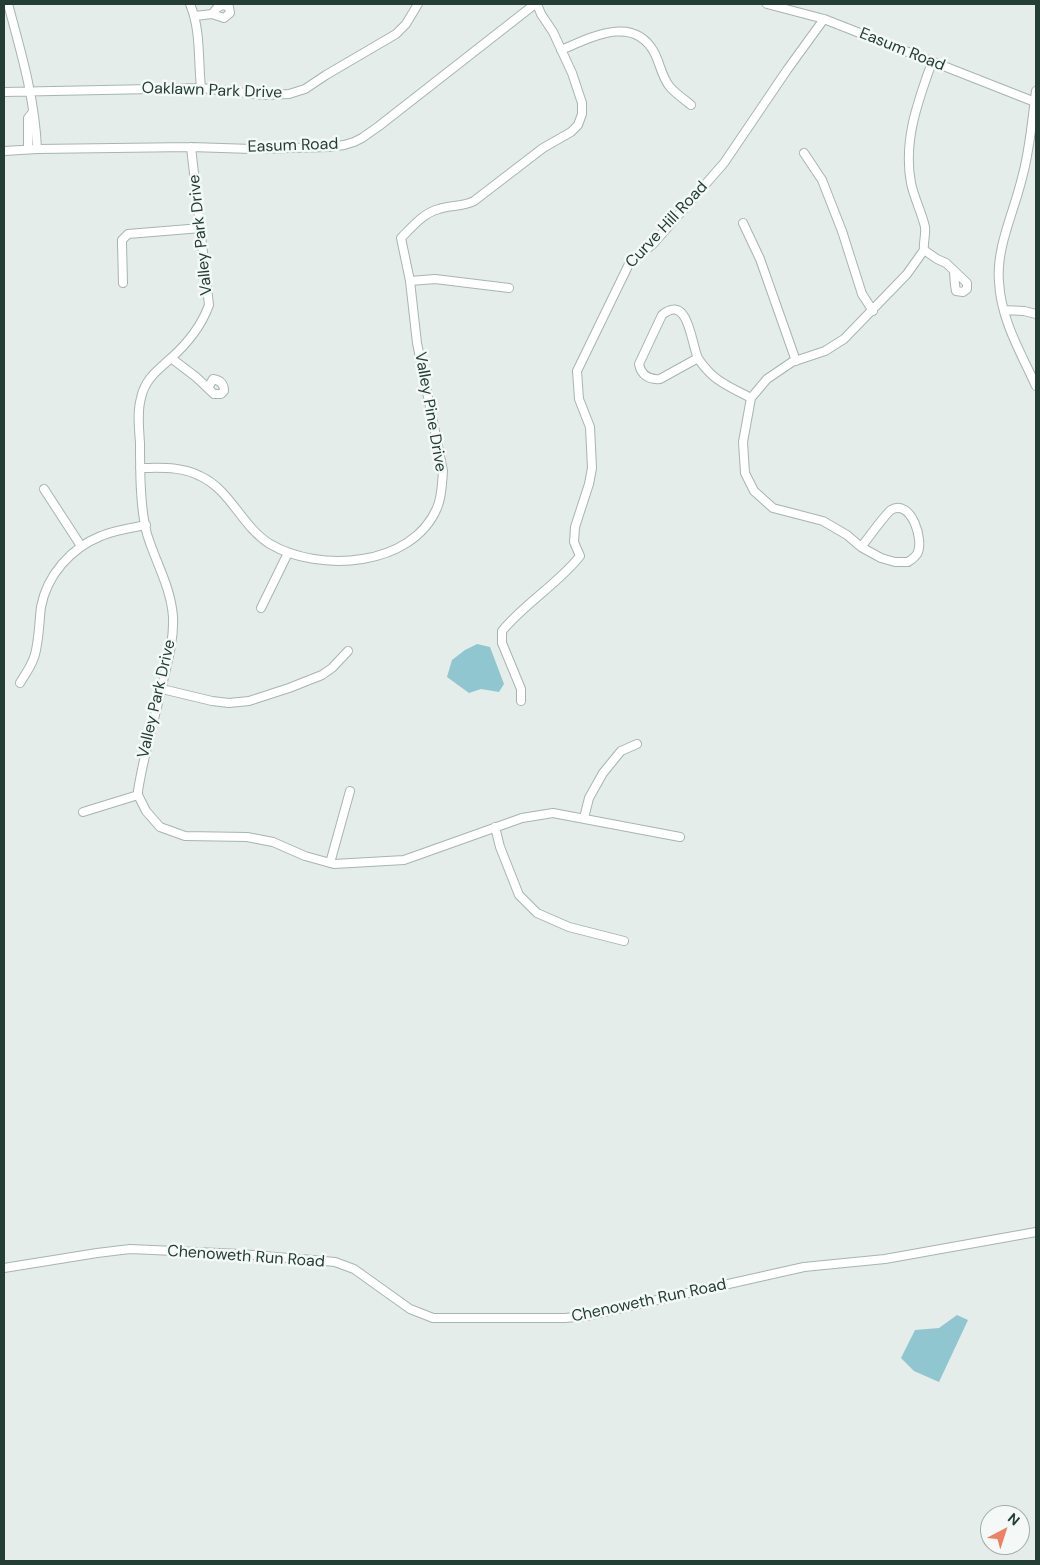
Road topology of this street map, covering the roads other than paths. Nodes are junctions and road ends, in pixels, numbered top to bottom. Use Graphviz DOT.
graph roads {
  1 [pos="8,4"];
  2 [pos="190,4"];
  3 [pos="418,4"];
  4 [pos="536,4"];
  5 [pos="767,4"];
  6 [pos="212,14"];
  7 [pos="195,16"];
  8 [pos="824,19"];
  9 [pos="561,50"];
  10 [pos="932,62"];
  11 [pos="201,88"];
  12 [pos="30,90"];
  13 [pos="4,92"];
  14 [pos="1036,92"];
  15 [pos="1035,102"];
  16 [pos="691,105"];
  17 [pos="32,113"];
  18 [pos="191,147"];
  19 [pos="37,148"];
  20 [pos="28,149"];
  21 [pos="4,151"];
  22 [pos="804,153"];
  23 [pos="743,223"];
  24 [pos="201,228"];
  25 [pos="924,250"];
  26 [pos="954,272"];
  27 [pos="410,281"];
  28 [pos="124,283"];
  29 [pos="509,288"];
  30 [pos="873,310"];
  31 [pos="1004,310"];
  32 [pos="1036,314"];
  33 [pos="171,358"];
  34 [pos="698,358"];
  35 [pos="796,361"];
  36 [pos="1036,386"];
  37 [pos="208,388"];
  38 [pos="751,398"];
  39 [pos="140,468"];
  40 [pos="44,489"];
  41 [pos="146,525"];
  42 [pos="81,546"];
  43 [pos="861,547"];
  44 [pos="288,553"];
  45 [pos="261,608"];
  46 [pos="348,651"];
  47 [pos="20,683"];
  48 [pos="162,689"];
  49 [pos="521,701"];
  50 [pos="637,744"];
  51 [pos="350,791"];
  52 [pos="138,794"];
  53 [pos="83,812"];
  54 [pos="584,818"];
  55 [pos="495,827"];
  56 [pos="680,837"];
  57 [pos="330,863"];
  58 [pos="624,941"];
  59 [pos="1036,1232"];
  60 [pos="4,1268"];
  1 -- 12 [label="street"];
  2 -- 7 [label="street"];
  3 -- 11 [label="street, Oaklawn Park Drive"];
  4 -- 9 [label="street"];
  4 -- 18 [label="street, Easum Road"];
  5 -- 8 [label="street, Easum Road"];
  6 -- 7 [label="street"];
  7 -- 11 [label="street"];
  8 -- 10 [label="street, Easum Road"];
  8 -- 49 [label="street, Curve Hill Road"];
  9 -- 16 [label="street"];
  9 -- 27 [label="street, Valley Pine Drive"];
  10 -- 15 [label="street, Easum Road"];
  10 -- 25 [label="street"];
  11 -- 12 [label="street, Oaklawn Park Drive"];
  12 -- 13 [label="street, Oaklawn Park Drive"];
  12 -- 17 [label="street"];
  14 -- 15 [label="street"];
  15 -- 31 [label="street"];
  17 -- 19 [label="street"];
  17 -- 20 [label="street"];
  18 -- 19 [label="street, Easum Road"];
  18 -- 24 [label="street, Valley Park Drive"];
  19 -- 20 [label="street, Easum Road"];
  20 -- 21 [label="street, Easum Road"];
  22 -- 30 [label="street"];
  23 -- 35 [label="street"];
  24 -- 28 [label="street"];
  24 -- 33 [label="street, Valley Park Drive"];
  25 -- 26 [label="street"];
  25 -- 30 [label="street"];
  27 -- 29 [label="street"];
  27 -- 44 [label="street, Valley Pine Drive"];
  30 -- 35 [label="street"];
  31 -- 32 [label="street"];
  31 -- 36 [label="street"];
  33 -- 37 [label="street"];
  33 -- 39 [label="street, Valley Park Drive"];
  34 -- 34 [label="street"];
  34 -- 38 [label="street"];
  35 -- 38 [label="street"];
  38 -- 43 [label="street"];
  39 -- 41 [label="street, Valley Park Drive"];
  39 -- 44 [label="street, Valley Pine Drive"];
  40 -- 42 [label="street"];
  41 -- 42 [label="street"];
  41 -- 48 [label="street, Valley Park Drive"];
  42 -- 47 [label="street"];
  43 -- 43 [label="street"];
  44 -- 45 [label="street"];
  46 -- 48 [label="street"];
  48 -- 52 [label="street, Valley Park Drive"];
  50 -- 54 [label="street"];
  51 -- 57 [label="street"];
  52 -- 53 [label="street"];
  52 -- 57 [label="street"];
  54 -- 55 [label="street"];
  54 -- 56 [label="street"];
  55 -- 57 [label="street"];
  55 -- 58 [label="street"];
  59 -- 60 [label="street, Chenoweth Run Road"];
}
